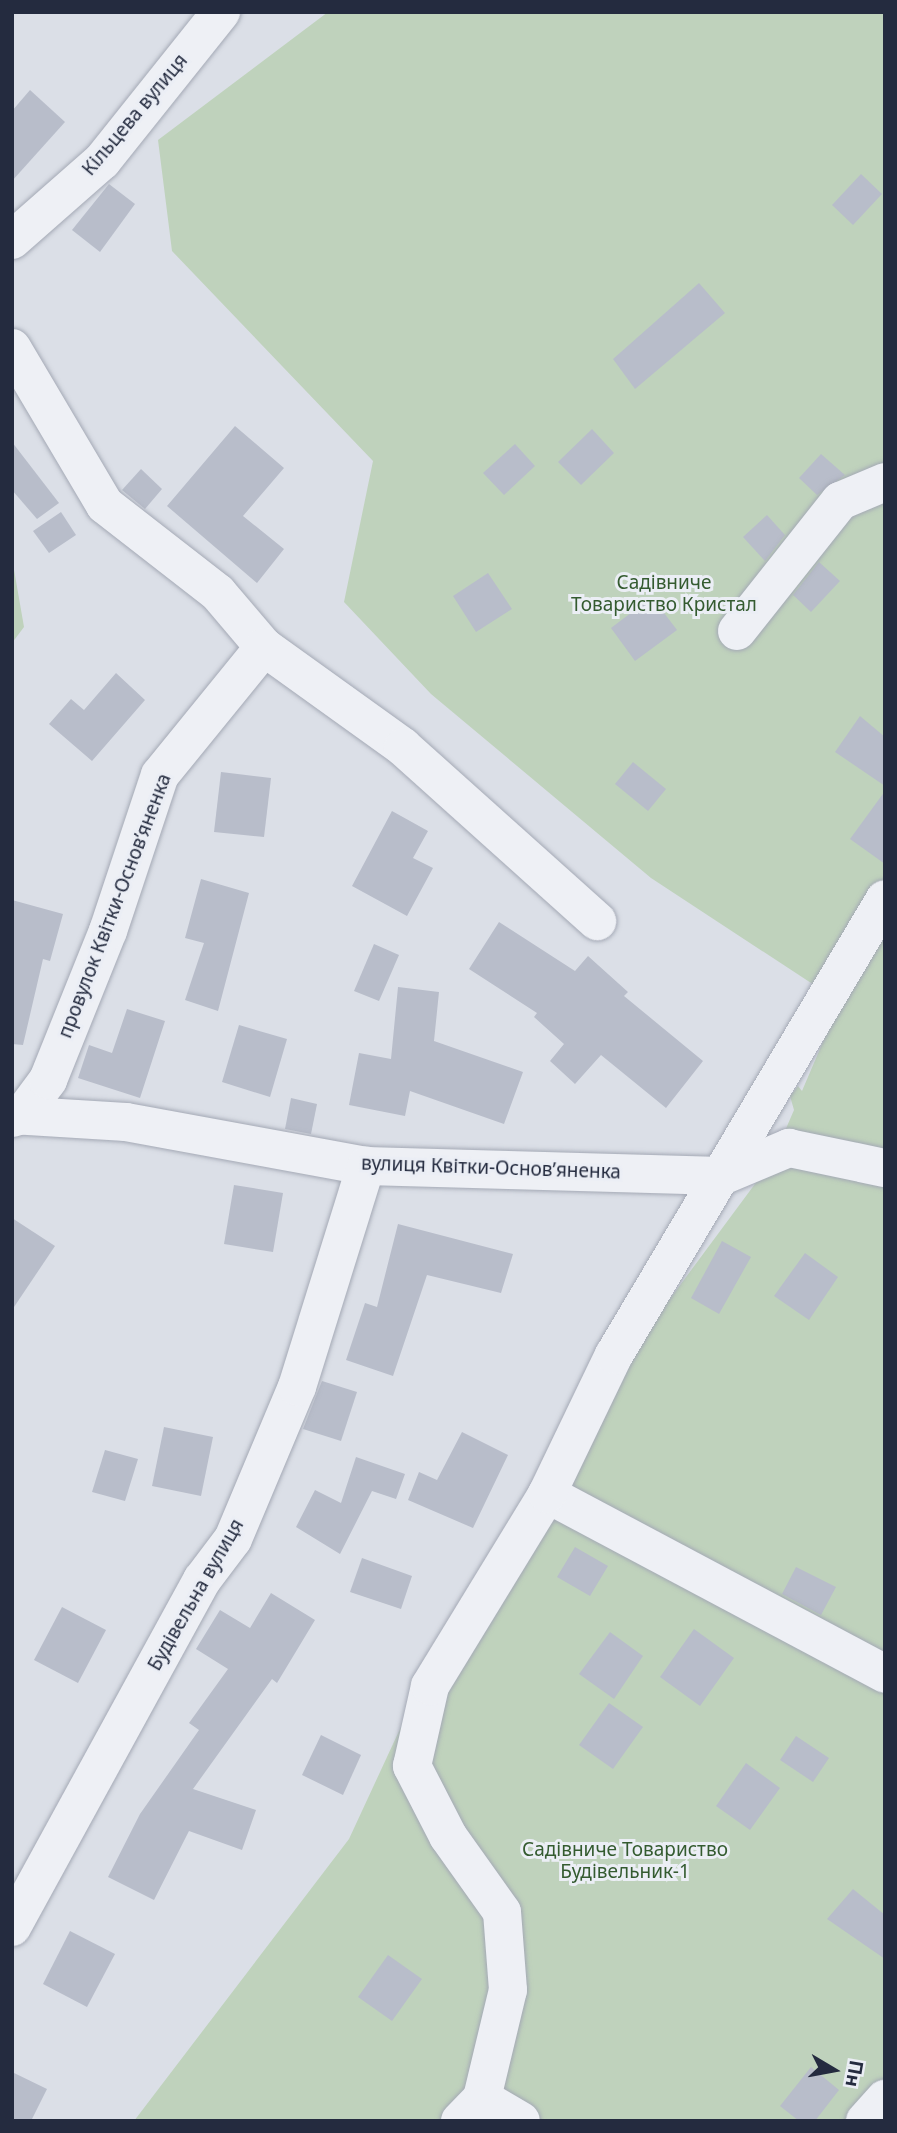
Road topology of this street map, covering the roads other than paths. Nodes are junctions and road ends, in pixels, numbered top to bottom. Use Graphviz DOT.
graph roads {
  1 [pos="221,12"];
  2 [pos="12,240"];
  3 [pos="12,348"];
  4 [pos="885,482"];
  5 [pos="737,631"];
  6 [pos="264,647"];
  7 [pos="885,899"];
  8 [pos="597,920"];
  9 [pos="16,1116"];
  10 [pos="366,1166"];
  11 [pos="885,1168"];
  12 [pos="722,1176"];
  13 [pos="547,1494"];
  14 [pos="885,1674"];
  15 [pos="12,1927"];
  16 [pos="885,2099"];
  17 [pos="471,2110"];
  18 [pos="521,2121"];
  19 [pos="865,2121"];
  1 -- 2 [label="street, Кільцева вулиця"];
  3 -- 6 [label="street"];
  4 -- 5 [label="street"];
  6 -- 8 [label="street"];
  6 -- 9 [label="street, провулок Квітки-Основʼяненка"];
  7 -- 12 [label="street"];
  9 -- 10 [label="street, вулиця Квітки-Основʼяненка"];
  10 -- 12 [label="street, вулиця Квітки-Основʼяненка"];
  10 -- 15 [label="street, Будівельна вулиця"];
  11 -- 12 [label="street"];
  12 -- 13 [label="street"];
  13 -- 14 [label="street"];
  13 -- 17 [label="street"];
  16 -- 19 [label="street"];
  17 -- 18 [label="street"];
}
